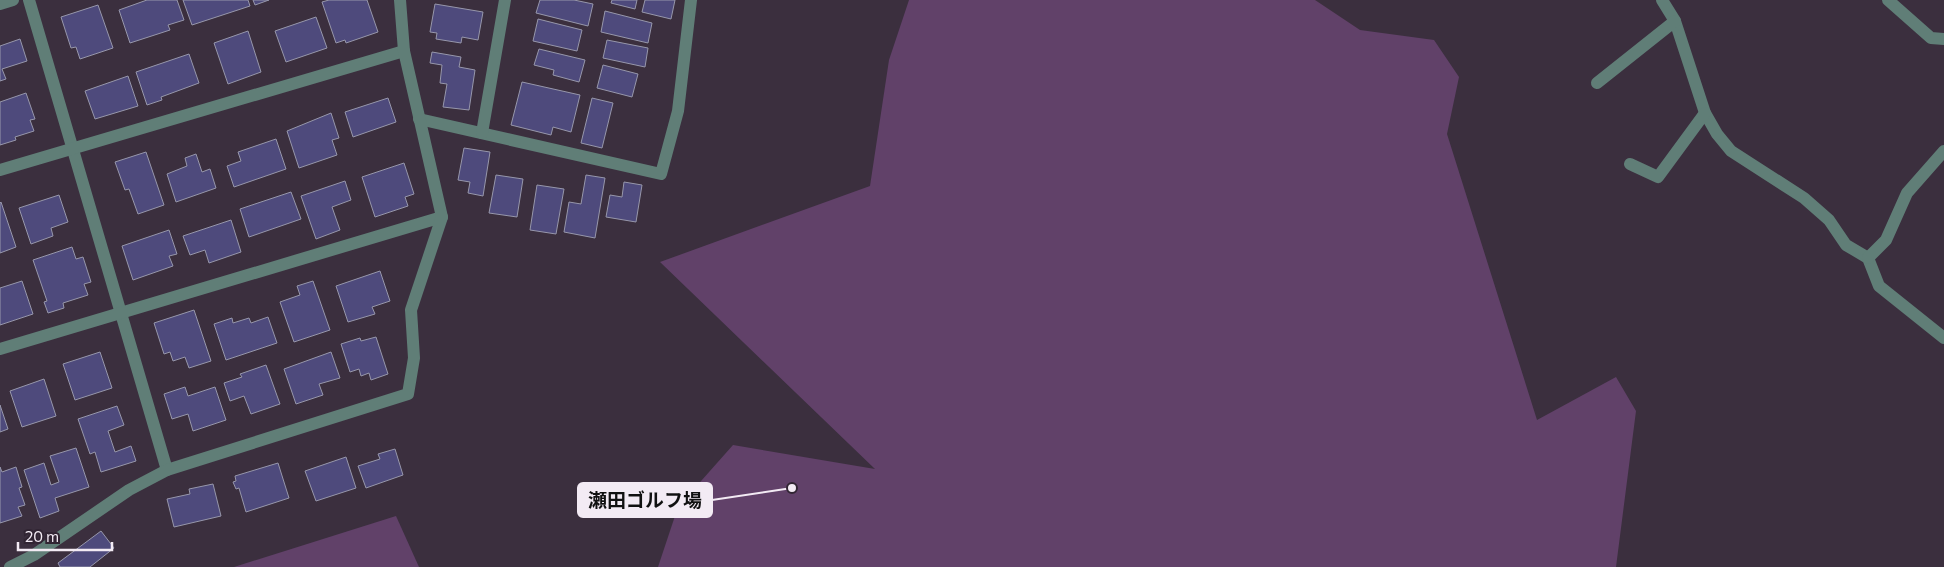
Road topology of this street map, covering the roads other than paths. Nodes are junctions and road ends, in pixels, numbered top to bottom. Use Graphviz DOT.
graph roads {
  1 [pos="13,0"];
  2 [pos="29,0"];
  3 [pos="400,0"];
  4 [pos="505,0"];
  5 [pos="691,0"];
  6 [pos="1662,0"];
  7 [pos="1888,0"];
  8 [pos="0,4"];
  9 [pos="1675,20"];
  10 [pos="1944,39"];
  11 [pos="404,51"];
  12 [pos="1597,83"];
  13 [pos="1705,113"];
  14 [pos="418,119"];
  15 [pos="482,133"];
  16 [pos="72,149"];
  17 [pos="1944,151"];
  18 [pos="1630,164"];
  19 [pos="0,170"];
  20 [pos="442,217"];
  21 [pos="1868,258"];
  22 [pos="121,313"];
  23 [pos="1944,338"];
  24 [pos="0,349"];
  25 [pos="167,470"];
  26 [pos="10,567"];
  1 -- 8 [label="street"];
  2 -- 16 [label="street"];
  3 -- 11 [label="street"];
  4 -- 15 [label="street"];
  5 -- 15 [label="street"];
  6 -- 9 [label="street"];
  7 -- 10 [label="street"];
  9 -- 12 [label="street"];
  9 -- 13 [label="street"];
  11 -- 14 [label="street"];
  11 -- 16 [label="street"];
  13 -- 18 [label="street"];
  13 -- 21 [label="street"];
  14 -- 15 [label="street"];
  14 -- 20 [label="street"];
  16 -- 19 [label="street"];
  16 -- 22 [label="street"];
  17 -- 21 [label="street"];
  20 -- 22 [label="street"];
  20 -- 25 [label="street"];
  21 -- 23 [label="street"];
  22 -- 24 [label="street"];
  22 -- 25 [label="street"];
  25 -- 26 [label="street"];
}
